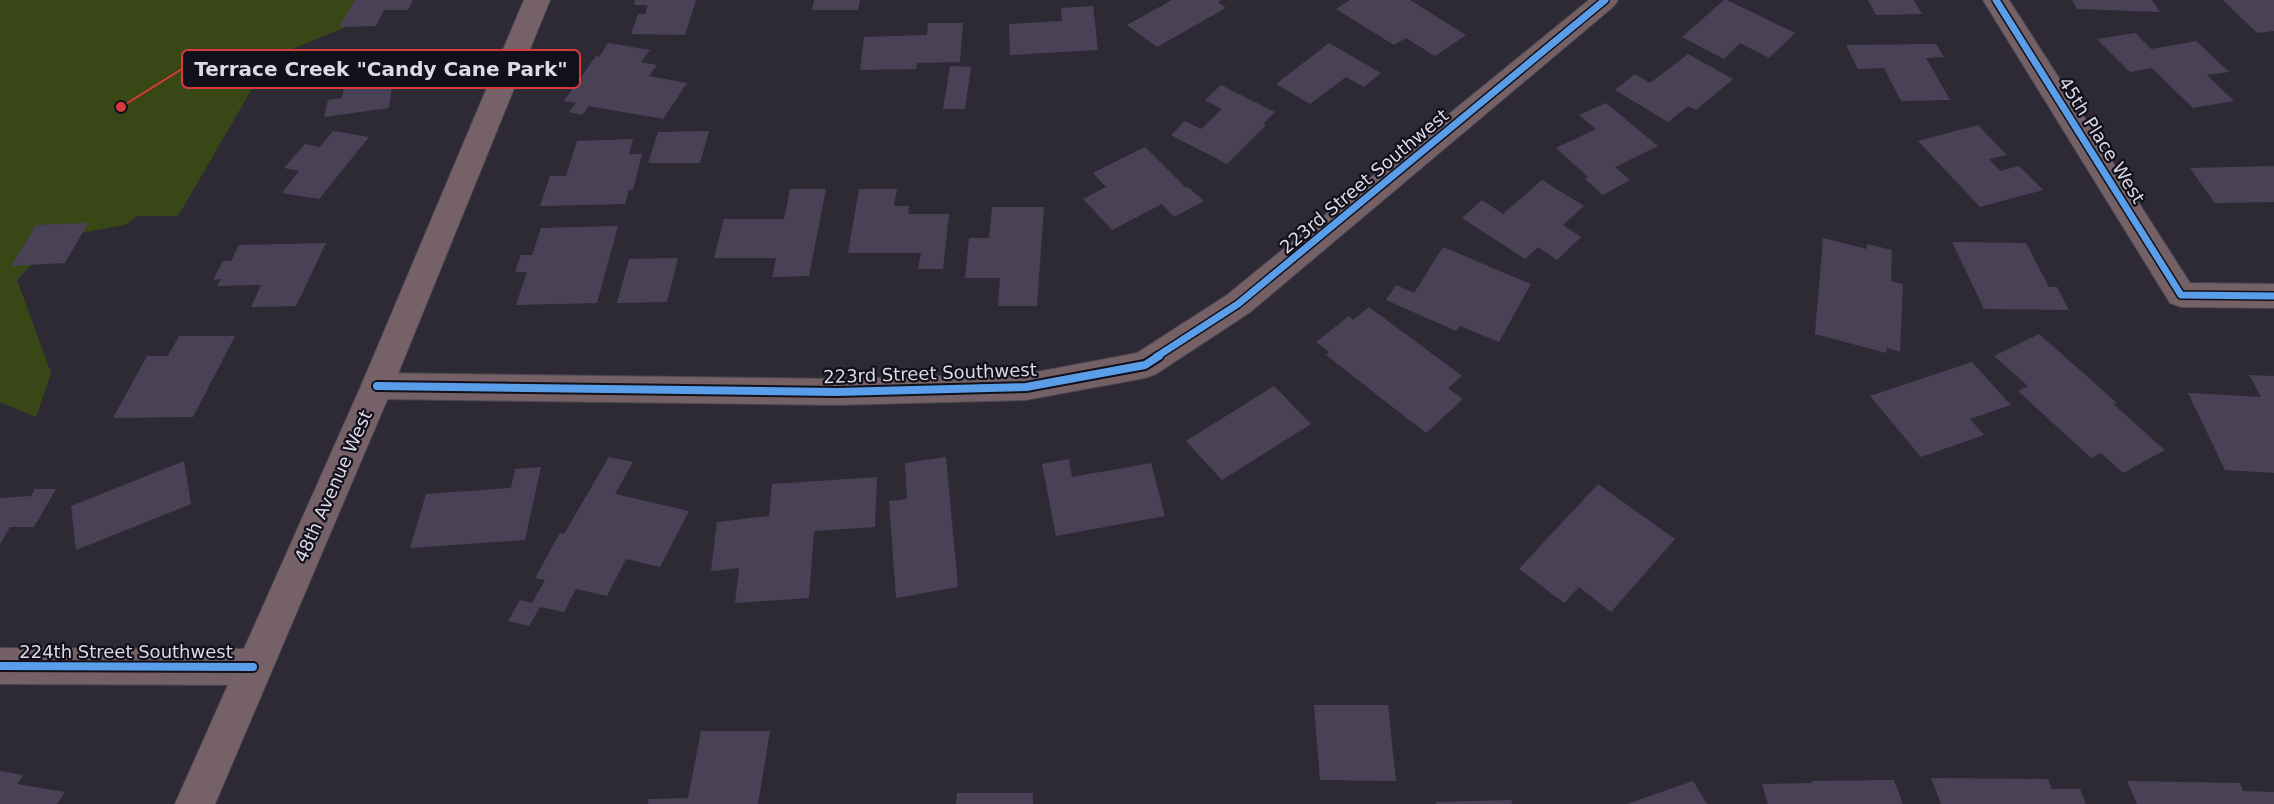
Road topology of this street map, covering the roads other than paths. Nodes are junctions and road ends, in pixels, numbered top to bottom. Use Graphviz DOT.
graph roads {
  1 [pos="537,0"];
  2 [pos="1605,0"];
  3 [pos="1996,0"];
  4 [pos="2274,296"];
  5 [pos="377,386"];
  6 [pos="0,666"];
  7 [pos="253,667"];
  8 [pos="195,804"];
  1 -- 5 [label="main road, 48th Avenue West"];
  2 -- 5 [label="street, 223rd Street Southwest"];
  3 -- 4 [label="street, 45th Place West"];
  5 -- 7 [label="main road, 48th Avenue West"];
  6 -- 7 [label="street, 224th Street Southwest"];
  7 -- 8 [label="main road, 48th Avenue West"];
}
